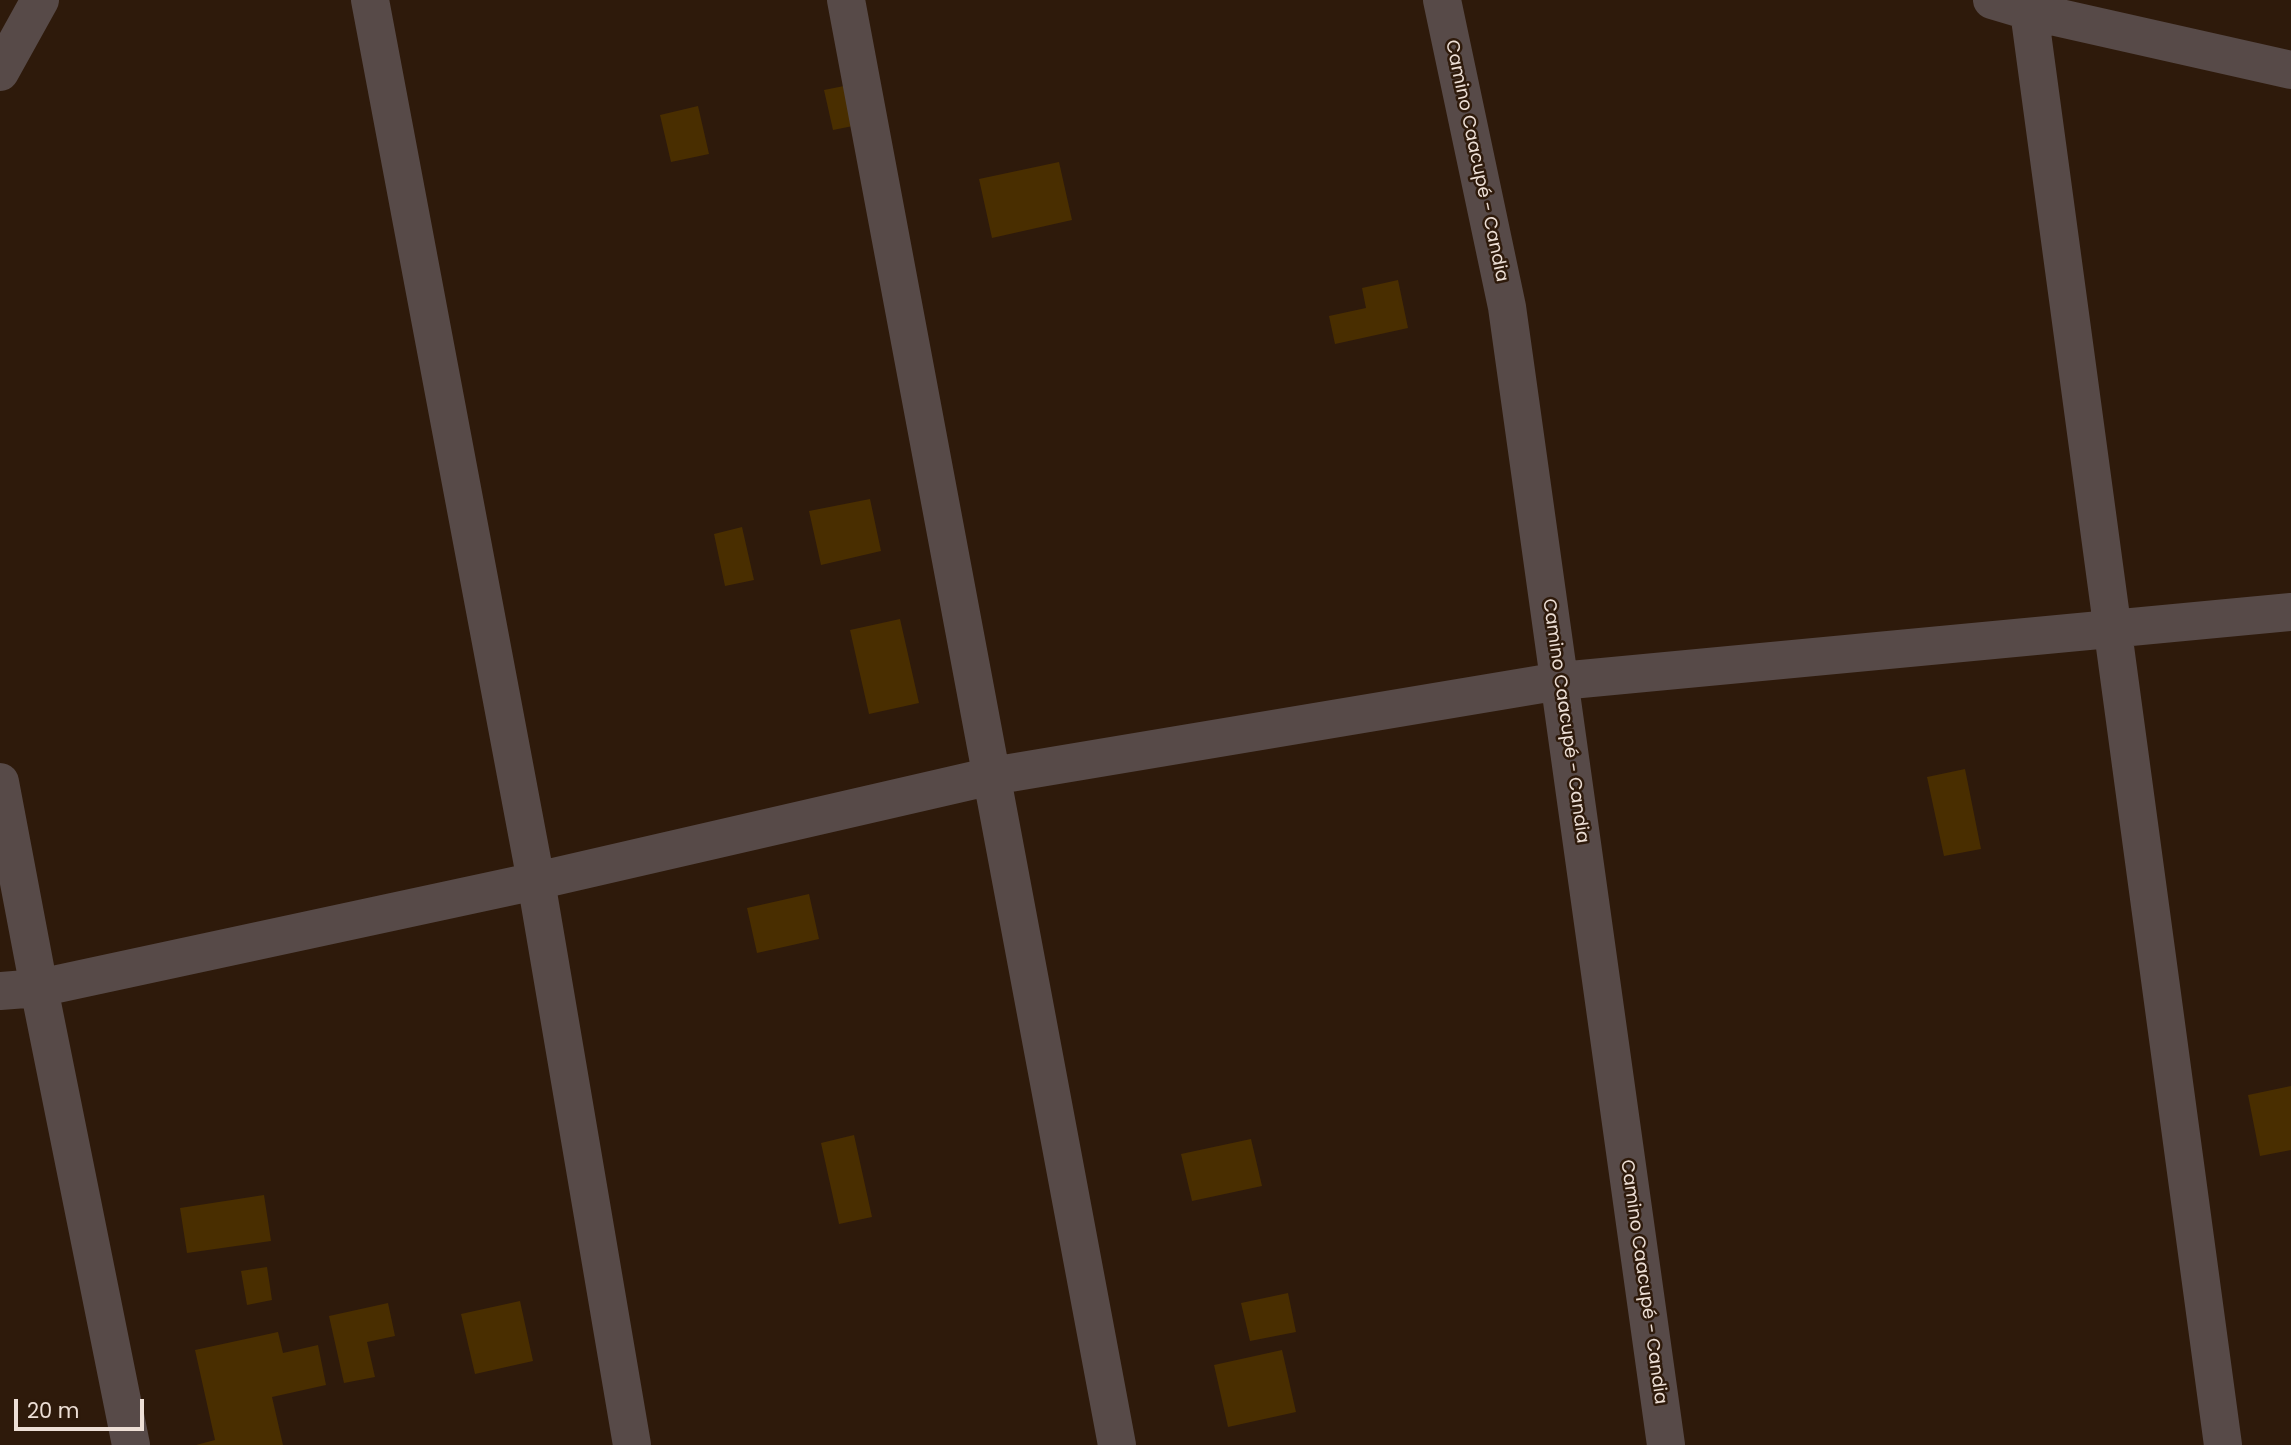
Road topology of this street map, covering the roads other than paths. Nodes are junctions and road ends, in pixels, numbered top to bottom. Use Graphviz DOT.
graph roads {
  1 [pos="40,0"];
  2 [pos="370,0"];
  3 [pos="846,0"];
  4 [pos="1442,0"];
  5 [pos="1992,0"];
  6 [pos="2029,11"];
  7 [pos="2291,70"];
  8 [pos="0,72"];
  9 [pos="2291,612"];
  10 [pos="2113,629"];
  11 [pos="1560,681"];
  12 [pos="992,776"];
  13 [pos="0,782"];
  14 [pos="536,881"];
  15 [pos="38,988"];
  16 [pos="0,991"];
  17 [pos="131,1445"];
  18 [pos="632,1445"];
  19 [pos="1117,1445"];
  20 [pos="1666,1445"];
  21 [pos="2223,1445"];
  1 -- 8 [label="street"];
  2 -- 14 [label="street"];
  3 -- 12 [label="street"];
  4 -- 11 [label="street, Camino Caacupé - Candia"];
  5 -- 6 [label="street"];
  6 -- 7 [label="street"];
  6 -- 10 [label="street"];
  9 -- 10 [label="street"];
  10 -- 11 [label="street"];
  10 -- 21 [label="street"];
  11 -- 12 [label="street"];
  11 -- 20 [label="street, Camino Caacupé - Candia"];
  12 -- 14 [label="street"];
  12 -- 19 [label="street"];
  13 -- 15 [label="street"];
  14 -- 15 [label="street"];
  14 -- 18 [label="street"];
  15 -- 16 [label="street"];
  15 -- 17 [label="street"];
}
